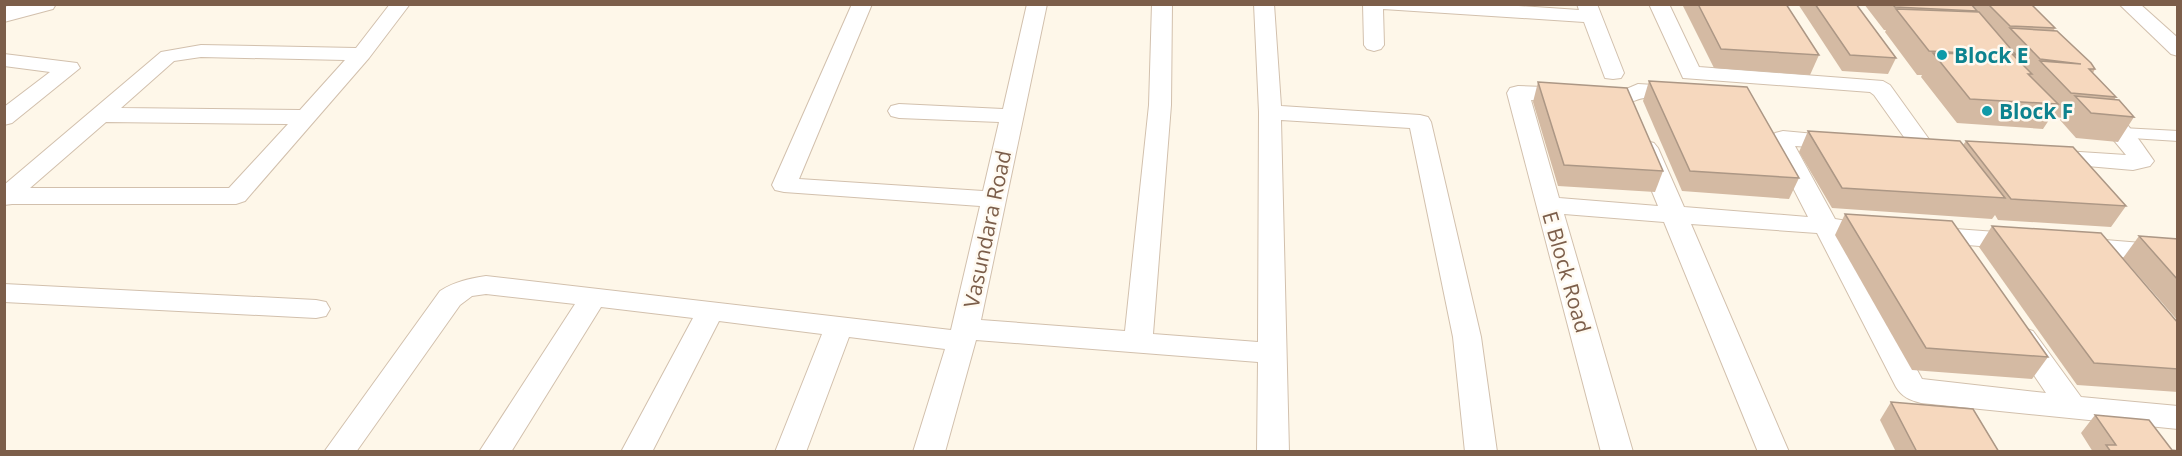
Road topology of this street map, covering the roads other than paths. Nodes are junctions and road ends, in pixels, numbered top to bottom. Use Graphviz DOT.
graph roads {
  1 [pos="44,4"];
  2 [pos="401,4"];
  3 [pos="862,4"];
  4 [pos="1037,4"];
  5 [pos="1162,4"];
  6 [pos="1264,4"];
  7 [pos="1373,4"];
  8 [pos="1386,4"];
  9 [pos="1659,4"];
  10 [pos="2128,4"];
  11 [pos="1485,7"];
  12 [pos="1589,10"];
  13 [pos="4,15"];
  14 [pos="1374,45"];
  15 [pos="2178,50"];
  16 [pos="362,54"];
  17 [pos="4,60"];
  18 [pos="1816,63"];
  19 [pos="1613,73"];
  20 [pos="1696,83"];
  21 [pos="1829,83"];
  22 [pos="2083,90"];
  23 [pos="1742,95"];
  24 [pos="1618,108"];
  25 [pos="899,111"];
  26 [pos="1270,112"];
  27 [pos="101,115"];
  28 [pos="1012,116"];
  29 [pos="306,117"];
  30 [pos="4,118"];
  31 [pos="2122,134"];
  32 [pos="2178,136"];
  33 [pos="1856,143"];
  34 [pos="1890,146"];
  35 [pos="2028,156"];
  36 [pos="6,197"];
  37 [pos="994,199"];
  38 [pos="1548,205"];
  39 [pos="1673,214"];
  40 [pos="1825,226"];
  41 [pos="1860,229"];
  42 [pos="1906,233"];
  43 [pos="1953,237"];
  44 [pos="2098,248"];
  45 [pos="2178,255"];
  46 [pos="1972,265"];
  47 [pos="2120,273"];
  48 [pos="4,293"];
  49 [pos="594,297"];
  50 [pos="316,309"];
  51 [pos="711,311"];
  52 [pos="2012,321"];
  53 [pos="839,326"];
  54 [pos="964,335"];
  55 [pos="1138,341"];
  56 [pos="1273,353"];
  57 [pos="2071,406"];
  58 [pos="2178,418"];
  59 [pos="339,452"];
  60 [pos="494,452"];
  61 [pos="636,452"];
  62 [pos="790,452"];
  63 [pos="929,452"];
  64 [pos="1273,452"];
  65 [pos="1481,452"];
  66 [pos="1617,452"];
  67 [pos="1774,452"];
  1 -- 13 [label="street"];
  2 -- 16 [label="street"];
  3 -- 37 [label="street"];
  4 -- 28 [label="street, Vasundara Road"];
  5 -- 55 [label="street"];
  6 -- 26 [label="street"];
  7 -- 14 [label="street"];
  8 -- 11 [label="street"];
  9 -- 20 [label="street"];
  10 -- 15 [label="street"];
  11 -- 12 [label="street"];
  12 -- 19 [label="street"];
  16 -- 27 [label="street"];
  16 -- 29 [label="street"];
  17 -- 30 [label="street"];
  18 -- 21 [label="street"];
  20 -- 21 [label="street"];
  20 -- 23 [label="street"];
  20 -- 24 [label="street"];
  21 -- 34 [label="street"];
  22 -- 31 [label="street"];
  24 -- 38 [label="street, E Block Road"];
  24 -- 39 [label="street"];
  25 -- 28 [label="street"];
  26 -- 56 [label="street"];
  26 -- 65 [label="street"];
  27 -- 29 [label="street"];
  27 -- 36 [label="street"];
  28 -- 37 [label="street, Vasundara Road"];
  29 -- 36 [label="street"];
  31 -- 32 [label="street"];
  31 -- 35 [label="street"];
  33 -- 40 [label="street"];
  37 -- 54 [label="street, Vasundara Road"];
  38 -- 39 [label="street"];
  38 -- 66 [label="street, E Block Road"];
  39 -- 40 [label="street"];
  39 -- 67 [label="street"];
  40 -- 41 [label="street"];
  40 -- 57 [label="street"];
  42 -- 43 [label="street"];
  43 -- 44 [label="street"];
  43 -- 46 [label="street"];
  44 -- 45 [label="street"];
  44 -- 47 [label="street"];
  48 -- 50 [label="street"];
  49 -- 51 [label="street"];
  49 -- 59 [label="street"];
  49 -- 60 [label="street"];
  51 -- 53 [label="street"];
  51 -- 61 [label="street"];
  52 -- 57 [label="street"];
  53 -- 54 [label="street"];
  53 -- 62 [label="street"];
  54 -- 55 [label="street"];
  54 -- 63 [label="street, Vasundara Road"];
  55 -- 56 [label="street"];
  56 -- 64 [label="street"];
  57 -- 58 [label="street"];
}
